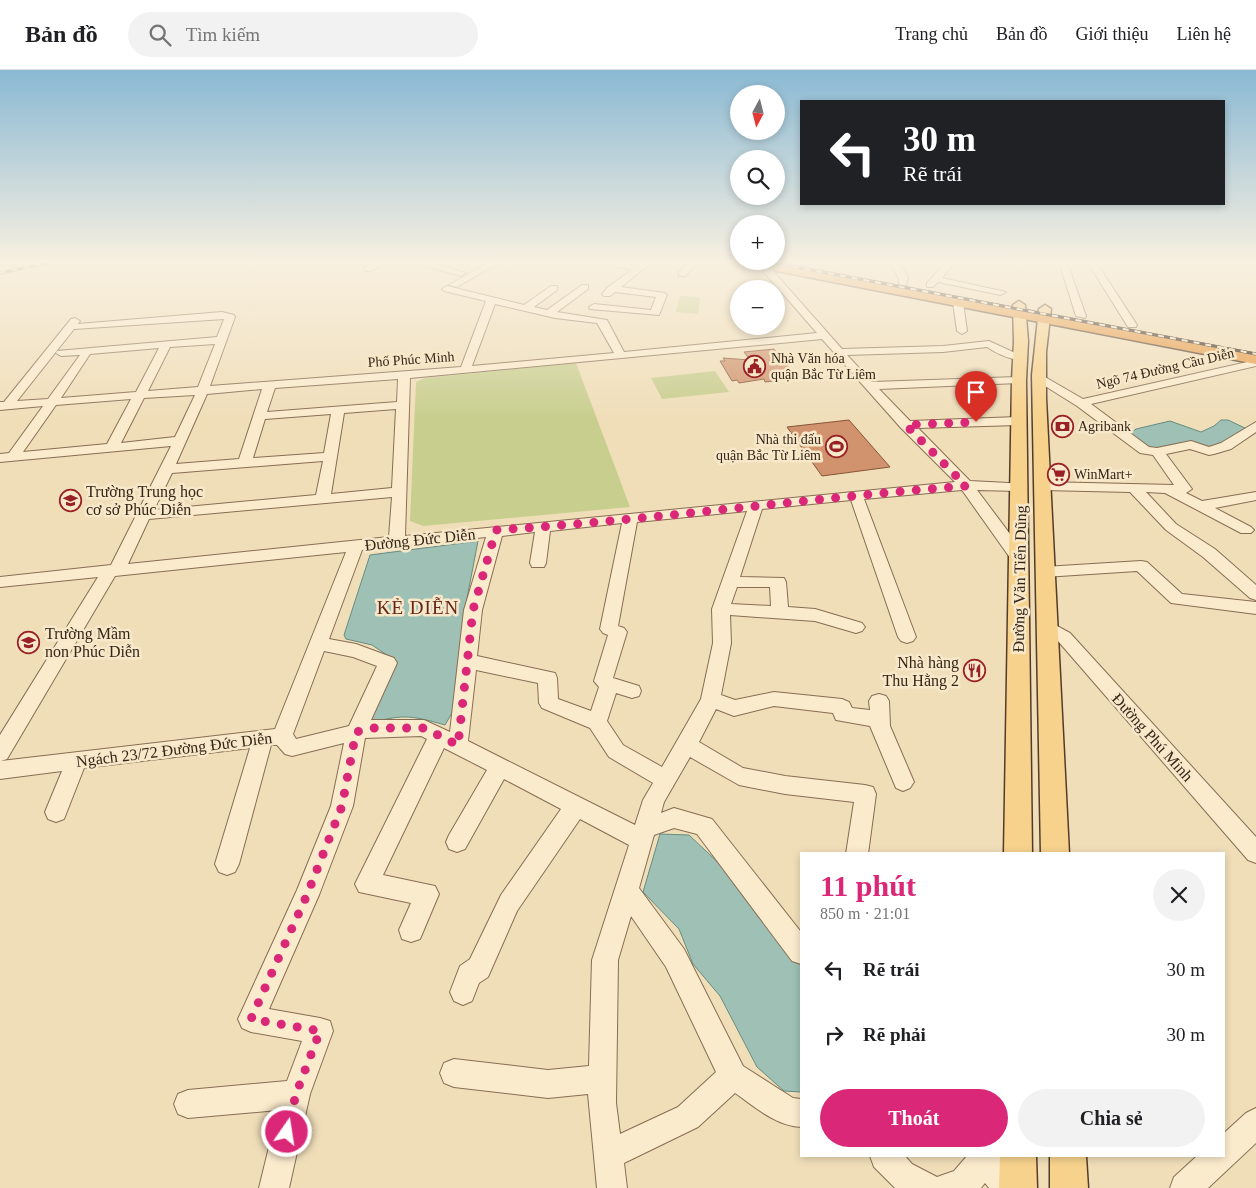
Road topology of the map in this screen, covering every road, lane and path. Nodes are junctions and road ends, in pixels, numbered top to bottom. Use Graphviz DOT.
graph roads {
  1 [pos="486,314"];
  2 [pos="556,314"];
  3 [pos="630,314"];
  4 [pos="805,314"];
  5 [pos="960,314"];
  6 [pos="1015,314"];
  7 [pos="1040,314"];
  8 [pos="1044,314"];
  9 [pos="1076,314"];
  10 [pos="1125,314"];
  11 [pos="1019,315"];
  12 [pos="180,319"];
  13 [pos="664,320"];
  14 [pos="1077,320"];
  15 [pos="124,324"];
  16 [pos="1132,325"];
  17 [pos="99,326"];
  18 [pos="172,331"];
  19 [pos="962,331"];
  20 [pos="204,332"];
  21 [pos="118,335"];
  22 [pos="823,336"];
  23 [pos="1040,336"];
  24 [pos="223,340"];
  25 [pos="165,348"];
  26 [pos="1256,348"];
  27 [pos="837,352"];
  28 [pos="82,353"];
  29 [pos="60,355"];
  30 [pos="621,356"];
  31 [pos="1020,358"];
  32 [pos="1256,358"];
  33 [pos="1256,363"];
  34 [pos="465,370"];
  35 [pos="404,374"];
  36 [pos="1041,379"];
  37 [pos="1019,380"];
  38 [pos="270,384"];
  39 [pos="869,386"];
  40 [pos="202,389"];
  41 [pos="141,394"];
  42 [pos="50,402"];
  43 [pos="1081,403"];
  44 [pos="402,405"];
  45 [pos="3,406"];
  46 [pos="338,410"];
  47 [pos="260,416"];
  48 [pos="1019,421"];
  49 [pos="906,425"];
  50 [pos="1256,426"];
  51 [pos="179,441"];
  52 [pos="112,447"];
  53 [pos="1157,452"];
  54 [pos="331,456"];
  55 [pos="6,457"];
  56 [pos="245,462"];
  57 [pos="167,469"];
  58 [pos="966,486"];
  59 [pos="1043,486"];
  60 [pos="1020,487"];
  61 [pos="1134,488"];
  62 [pos="1167,489"];
  63 [pos="399,492"];
  64 [pos="856,495"];
  65 [pos="1256,496"];
  66 [pos="323,499"];
  67 [pos="756,505"];
  68 [pos="1200,506"];
  69 [pos="144,516"];
  70 [pos="630,520"];
  71 [pos="543,528"];
  72 [pos="496,530"];
  73 [pos="1246,530"];
  74 [pos="397,541"];
  75 [pos="356,546"];
  76 [pos="1019,558"];
  77 [pos="538,563"];
  78 [pos="113,572"];
  79 [pos="1044,572"];
  80 [pos="0,582"];
  81 [pos="730,582"];
  82 [pos="1256,594"];
  83 [pos="1250,608"];
  84 [pos="721,609"];
  85 [pos="780,612"];
  86 [pos="1256,623"];
  87 [pos="1046,626"];
  88 [pos="856,627"];
  89 [pos="907,636"];
  90 [pos="319,642"];
  91 [pos="467,661"];
  92 [pos="610,684"];
  93 [pos="632,691"];
  94 [pos="711,698"];
  95 [pos="597,722"];
  96 [pos="356,732"];
  97 [pos="272,737"];
  98 [pos="449,741"];
  99 [pos="686,744"];
  100 [pos="0,753"];
  101 [pos="77,761"];
  102 [pos="500,767"];
  103 [pos="0,770"];
  104 [pos="666,780"];
  105 [pos="903,782"];
  106 [pos="576,806"];
  107 [pos="56,812"];
  108 [pos="644,834"];
  109 [pos="457,842"];
  110 [pos="857,852"];
  111 [pos="1018,852"];
  112 [pos="1055,852"];
  113 [pos="1256,853"];
  114 [pos="228,864"];
  115 [pos="626,890"];
  116 [pos="411,930"];
  117 [pos="800,951"];
  118 [pos="463,992"];
  119 [pos="454,1073"];
  120 [pos="733,1076"];
  121 [pos="602,1079"];
  122 [pos="296,1094"];
  123 [pos="188,1104"];
  124 [pos="800,1113"];
  125 [pos="1256,1123"];
  126 [pos="1225,1151"];
  127 [pos="608,1155"];
  128 [pos="886,1157"];
  129 [pos="983,1157"];
  130 [pos="1018,1157"];
  131 [pos="1068,1157"];
  132 [pos="1219,1157"];
  133 [pos="274,1188"];
  134 [pos="612,1188"];
  135 [pos="927,1188"];
  136 [pos="954,1188"];
  137 [pos="1008,1188"];
  138 [pos="1018,1188"];
  139 [pos="1069,1188"];
  140 [pos="1185,1188"];
  1 -- 34 [label="street"];
  2 -- 30 [label="street"];
  3 -- 13 [label="street"];
  4 -- 22 [label="street"];
  5 -- 19 [label="street"];
  6 -- 11 [label="highway"];
  7 -- 11 [label="highway"];
  8 -- 14 [label="highway"];
  8 -- 23 [label="main road, Đường Văn Tiến Dũng"];
  9 -- 14 [label="street"];
  10 -- 16 [label="street"];
  11 -- 31 [label="main road, Đường Văn Tiến Dũng"];
  12 -- 15 [label="street"];
  12 -- 18 [label="street"];
  12 -- 20 [label="street"];
  14 -- 16 [label="highway"];
  14 -- 23 [label="highway"];
  14 -- 32 [label="highway"];
  15 -- 17 [label="street"];
  15 -- 21 [label="street"];
  16 -- 26 [label="highway"];
  17 -- 28 [label="street"];
  17 -- 45 [label="street"];
  20 -- 24 [label="street"];
  20 -- 24 [label="street"];
  20 -- 25 [label="street"];
  20 -- 28 [label="street"];
  22 -- 27 [label="street"];
  22 -- 30 [label="street, Phố Phúc Minh"];
  23 -- 36 [label="main road, Đường Văn Tiến Dũng"];
  24 -- 40 [label="street"];
  25 -- 28 [label="street"];
  25 -- 41 [label="street"];
  27 -- 31 [label="street"];
  27 -- 39 [label="street"];
  28 -- 29 [label="street"];
  28 -- 42 [label="street"];
  30 -- 34 [label="street, Phố Phúc Minh"];
  31 -- 37 [label="main road, Đường Văn Tiến Dũng"];
  33 -- 43 [label="street, Ngõ 74 Đường Cầu Diễn"];
  34 -- 35 [label="street, Phố Phúc Minh"];
  35 -- 38 [label="street, Phố Phúc Minh"];
  35 -- 44 [label="street"];
  36 -- 43 [label="street"];
  36 -- 59 [label="main road, Đường Văn Tiến Dũng"];
  37 -- 39 [label="street"];
  37 -- 48 [label="main road, Đường Văn Tiến Dũng"];
  38 -- 40 [label="street, Phố Phúc Minh"];
  38 -- 47 [label="street"];
  39 -- 49 [label="street"];
  40 -- 41 [label="street, Phố Phúc Minh"];
  40 -- 51 [label="street"];
  41 -- 42 [label="street, Phố Phúc Minh"];
  41 -- 52 [label="street"];
  42 -- 45 [label="street, Phố Phúc Minh"];
  42 -- 55 [label="street"];
  43 -- 53 [label="street"];
  44 -- 46 [label="street"];
  44 -- 63 [label="street"];
  46 -- 47 [label="street"];
  46 -- 54 [label="street"];
  47 -- 56 [label="street"];
  48 -- 49 [label="street"];
  48 -- 60 [label="main road, Đường Văn Tiến Dũng"];
  49 -- 58 [label="street"];
  50 -- 53 [label="street"];
  51 -- 52 [label="street"];
  51 -- 57 [label="street"];
  52 -- 55 [label="street"];
  53 -- 62 [label="street"];
  54 -- 56 [label="street"];
  54 -- 66 [label="street"];
  56 -- 57 [label="street"];
  57 -- 69 [label="street"];
  58 -- 60 [label="street, Đường Đức Diễn"];
  58 -- 64 [label="street, Đường Đức Diễn"];
  58 -- 76 [label="street"];
  59 -- 61 [label="street"];
  59 -- 79 [label="main road, Đường Văn Tiến Dũng"];
  60 -- 76 [label="main road, Đường Văn Tiến Dũng"];
  61 -- 62 [label="street"];
  61 -- 82 [label="street"];
  62 -- 68 [label="street"];
  63 -- 66 [label="street"];
  63 -- 74 [label="street"];
  64 -- 67 [label="street, Đường Đức Diễn"];
  64 -- 89 [label="street"];
  65 -- 68 [label="street"];
  66 -- 69 [label="street"];
  67 -- 70 [label="street, Đường Đức Diễn"];
  67 -- 81 [label="street"];
  68 -- 73 [label="street"];
  69 -- 78 [label="street"];
  70 -- 71 [label="street, Đường Đức Diễn"];
  70 -- 92 [label="street"];
  71 -- 72 [label="street, Đường Đức Diễn"];
  71 -- 77 [label="street"];
  72 -- 74 [label="street, Đường Đức Diễn"];
  72 -- 91 [label="street"];
  74 -- 75 [label="street, Đường Đức Diễn"];
  75 -- 78 [label="street, Đường Đức Diễn"];
  75 -- 90 [label="street"];
  76 -- 111 [label="main road, Đường Văn Tiến Dũng"];
  78 -- 80 [label="street, Đường Đức Diễn"];
  78 -- 100 [label="street"];
  79 -- 83 [label="street"];
  79 -- 87 [label="main road, Đường Văn Tiến Dũng"];
  81 -- 84 [label="street"];
  81 -- 85 [label="street"];
  83 -- 86 [label="street"];
  84 -- 85 [label="street"];
  84 -- 94 [label="street"];
  85 -- 88 [label="street"];
  87 -- 112 [label="main road, Đường Văn Tiến Dũng"];
  87 -- 113 [label="street, Đường Phú Minh"];
  90 -- 96 [label="street"];
  90 -- 97 [label="street"];
  91 -- 95 [label="street"];
  91 -- 98 [label="street"];
  92 -- 93 [label="street"];
  92 -- 95 [label="street"];
  94 -- 99 [label="street"];
  94 -- 105 [label="street"];
  95 -- 104 [label="street"];
  96 -- 97 [label="street, Ngách 23/72 Đường Đức Diễn"];
  96 -- 98 [label="street, Ngách 23/72 Đường Đức Diễn"];
  96 -- 122 [label="street"];
  97 -- 101 [label="street, Ngách 23/72 Đường Đức Diễn"];
  97 -- 114 [label="street"];
  98 -- 102 [label="street, Ngách 23/72 Đường Đức Diễn"];
  98 -- 116 [label="street"];
  99 -- 104 [label="street"];
  99 -- 110 [label="street"];
  101 -- 103 [label="street, Ngách 23/72 Đường Đức Diễn"];
  101 -- 107 [label="street"];
  102 -- 106 [label="street, Ngách 23/72 Đường Đức Diễn"];
  102 -- 109 [label="street"];
  104 -- 108 [label="street"];
  106 -- 108 [label="street, Ngách 23/72 Đường Đức Diễn"];
  106 -- 118 [label="street"];
  108 -- 115 [label="street"];
  108 -- 117 [label="street"];
  115 -- 120 [label="street"];
  115 -- 121 [label="street"];
  119 -- 121 [label="street"];
  120 -- 124 [label="street"];
  120 -- 127 [label="street"];
  121 -- 127 [label="street"];
  122 -- 123 [label="street"];
  122 -- 133 [label="street"];
  125 -- 126 [label="street"];
  127 -- 134 [label="street"];
  128 -- 135 [label="street"];
  129 -- 136 [label="street"];
  129 -- 137 [label="street"];
  130 -- 138 [label="main road"];
  131 -- 139 [label="main road"];
  132 -- 140 [label="street"];
}
